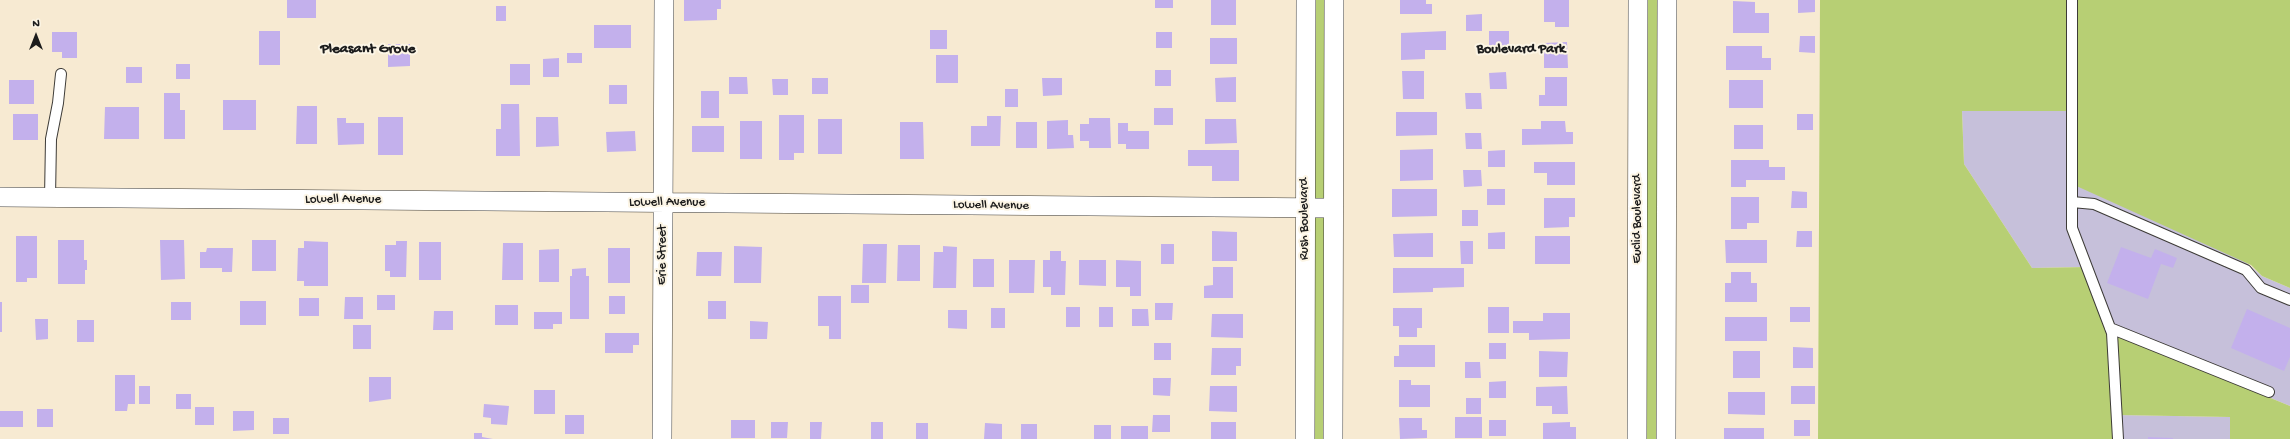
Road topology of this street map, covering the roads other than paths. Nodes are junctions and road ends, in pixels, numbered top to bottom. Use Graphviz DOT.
graph roads {
  1 [pos="664,0"];
  2 [pos="1306,0"];
  3 [pos="1334,0"];
  4 [pos="1638,0"];
  5 [pos="1667,0"];
  6 [pos="2072,0"];
  7 [pos="61,74"];
  8 [pos="0,197"];
  9 [pos="50,198"];
  10 [pos="2072,202"];
  11 [pos="663,203"];
  12 [pos="1305,208"];
  13 [pos="1333,208"];
  14 [pos="1638,210"];
  15 [pos="1667,211"];
  16 [pos="2290,300"];
  17 [pos="2110,328"];
  18 [pos="2268,392"];
  19 [pos="662,439"];
  20 [pos="1305,439"];
  21 [pos="1333,439"];
  22 [pos="1637,439"];
  23 [pos="1666,439"];
  24 [pos="2118,439"];
  1 -- 11 [label="street, Erie Street"];
  2 -- 12 [label="street, Rush Boulevard"];
  3 -- 13 [label="street"];
  4 -- 14 [label="street, Euclid Boulevard"];
  5 -- 15 [label="street"];
  6 -- 10 [label="lane"];
  7 -- 9 [label="lane"];
  8 -- 9 [label="street, Lowell Avenue"];
  9 -- 11 [label="street, Lowell Avenue"];
  10 -- 16 [label="lane"];
  10 -- 17 [label="lane"];
  11 -- 12 [label="street, Lowell Avenue"];
  11 -- 19 [label="street, Erie Street"];
  12 -- 13 [label="street, Lowell Avenue"];
  12 -- 20 [label="street, Rush Boulevard"];
  13 -- 21 [label="street"];
  14 -- 15 [label="street"];
  14 -- 22 [label="street, Euclid Boulevard"];
  15 -- 23 [label="street"];
  17 -- 18 [label="lane"];
  17 -- 24 [label="lane"];
}
